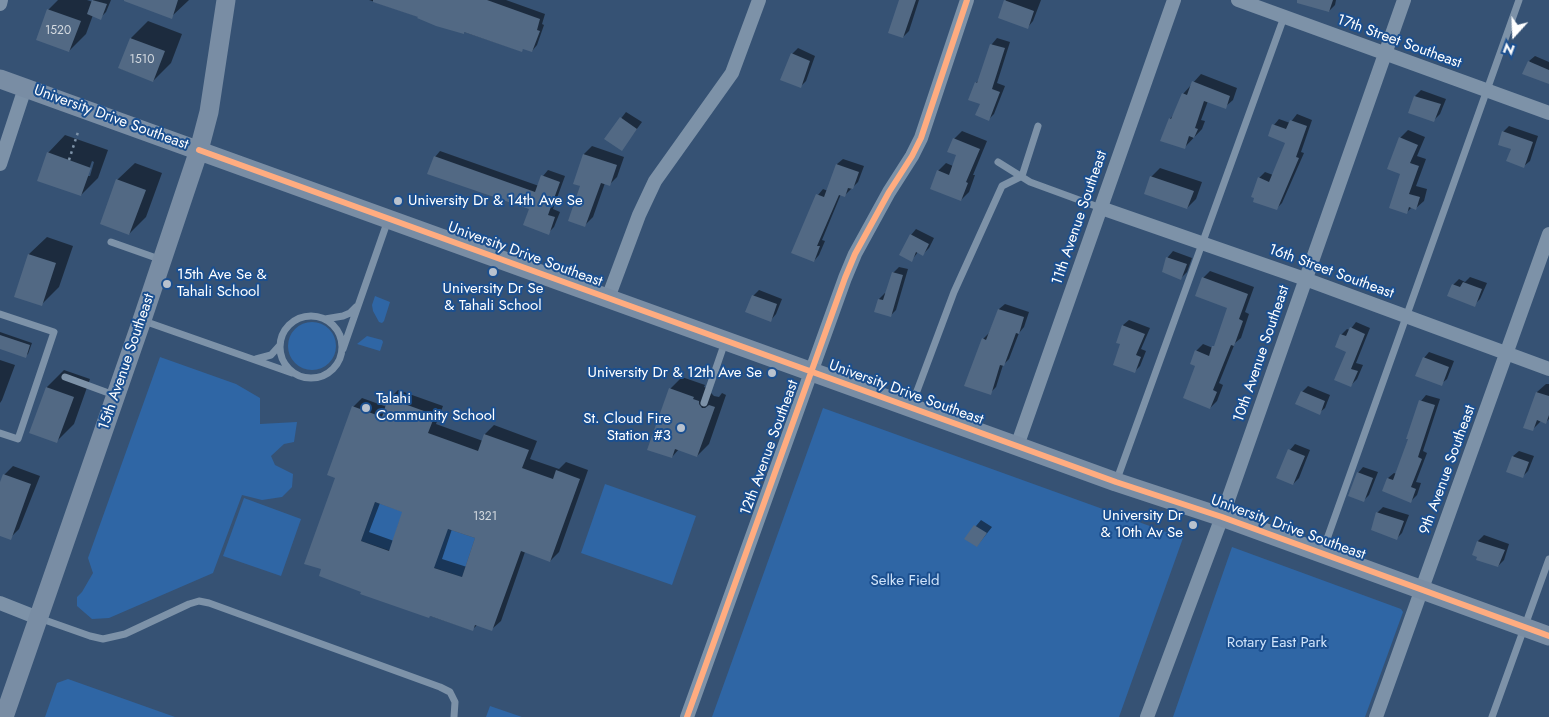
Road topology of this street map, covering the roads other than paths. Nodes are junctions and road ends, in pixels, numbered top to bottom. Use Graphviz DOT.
graph roads {
  1 [pos="2,0"];
  2 [pos="226,0"];
  3 [pos="759,0"];
  4 [pos="967,0"];
  5 [pos="1174,0"];
  6 [pos="1238,0"];
  7 [pos="1404,0"];
  8 [pos="1519,0"];
  9 [pos="0,4"];
  10 [pos="1284,17"];
  11 [pos="1385,54"];
  12 [pos="0,79"];
  13 [pos="25,88"];
  14 [pos="1486,92"];
  15 [pos="1549,113"];
  16 [pos="1038,126"];
  17 [pos="199,150"];
  18 [pos="998,162"];
  19 [pos="0,164"];
  20 [pos="1022,176"];
  21 [pos="1101,208"];
  22 [pos="389,218"];
  23 [pos="1549,234"];
  24 [pos="111,242"];
  25 [pos="1202,244"];
  26 [pos="162,260"];
  27 [pos="1305,279"];
  28 [pos="608,298"];
  29 [pos="358,305"];
  30 [pos="0,314"];
  31 [pos="1405,316"];
  32 [pos="324,319"];
  33 [pos="142,320"];
  34 [pos="726,341"];
  35 [pos="280,344"];
  36 [pos="342,354"];
  37 [pos="1506,354"];
  38 [pos="254,360"];
  39 [pos="1549,369"];
  40 [pos="811,372"];
  41 [pos="299,376"];
  42 [pos="65,377"];
  43 [pos="116,396"];
  44 [pos="704,403"];
  45 [pos="911,408"];
  46 [pos="0,433"];
  47 [pos="1017,446"];
  48 [pos="1116,482"];
  49 [pos="1222,517"];
  50 [pos="1322,553"];
  51 [pos="1549,559"];
  52 [pos="1423,590"];
  53 [pos="0,604"];
  54 [pos="38,618"];
  55 [pos="1525,628"];
  56 [pos="1549,636"];
  57 [pos="4,717"];
  58 [pos="454,717"];
  59 [pos="687,717"];
  60 [pos="1147,717"];
  61 [pos="1376,717"];
  62 [pos="1492,717"];
  1 -- 9 [label="street"];
  2 -- 17 [label="street, 15th Avenue Southeast"];
  3 -- 28 [label="street"];
  4 -- 40 [label="street, 12th Avenue Southeast"];
  5 -- 21 [label="street, 11th Avenue Southeast"];
  6 -- 10 [label="street, 17th Street Southeast"];
  7 -- 11 [label="street, 10th Avenue Southeast"];
  8 -- 14 [label="lane"];
  10 -- 11 [label="street, 17th Street Southeast"];
  10 -- 25 [label="lane"];
  11 -- 14 [label="street, 17th Street Southeast"];
  11 -- 27 [label="street, 10th Avenue Southeast"];
  12 -- 13 [label="street, University Drive Southeast"];
  13 -- 17 [label="street, University Drive Southeast"];
  13 -- 19 [label="street"];
  14 -- 15 [label="street, 17th Street Southeast"];
  14 -- 31 [label="lane"];
  16 -- 20 [label="lane"];
  17 -- 22 [label="street, University Drive Southeast"];
  17 -- 26 [label="street, 15th Avenue Southeast"];
  18 -- 20 [label="lane"];
  20 -- 21 [label="lane"];
  20 -- 45 [label="lane"];
  21 -- 25 [label="street, 16th Street Southeast"];
  21 -- 47 [label="street, 11th Avenue Southeast"];
  22 -- 28 [label="street, University Drive Southeast"];
  22 -- 29 [label="lane"];
  23 -- 37 [label="street, 9th Avenue Southeast"];
  24 -- 26 [label="lane"];
  25 -- 27 [label="street, 16th Street Southeast"];
  25 -- 48 [label="lane"];
  26 -- 33 [label="street, 15th Avenue Southeast"];
  27 -- 31 [label="street, 16th Street Southeast"];
  27 -- 49 [label="street, 10th Avenue Southeast"];
  28 -- 34 [label="street, University Drive Southeast"];
  29 -- 32 [label="lane"];
  29 -- 36 [label="lane"];
  30 -- 46 [label="lane"];
  31 -- 37 [label="street, 16th Street Southeast"];
  31 -- 50 [label="lane"];
  32 -- 35 [label="lane"];
  32 -- 36 [label="lane"];
  33 -- 38 [label="lane"];
  33 -- 43 [label="street, 15th Avenue Southeast"];
  34 -- 40 [label="street, University Drive Southeast"];
  34 -- 44 [label="lane"];
  35 -- 38 [label="lane"];
  35 -- 41 [label="lane"];
  36 -- 41 [label="lane"];
  37 -- 39 [label="street, 16th Street Southeast"];
  37 -- 52 [label="street, 9th Avenue Southeast"];
  38 -- 41 [label="lane"];
  40 -- 45 [label="street, University Drive Southeast"];
  40 -- 59 [label="street, 12th Avenue Southeast"];
  42 -- 43 [label="lane"];
  43 -- 54 [label="street, 15th Avenue Southeast"];
  45 -- 47 [label="street, University Drive Southeast"];
  47 -- 48 [label="street, University Drive Southeast"];
  48 -- 49 [label="street, University Drive Southeast"];
  49 -- 50 [label="street, University Drive Southeast"];
  49 -- 60 [label="street, 10th Avenue Southeast"];
  50 -- 52 [label="street, University Drive Southeast"];
  51 -- 55 [label="lane"];
  52 -- 55 [label="street, University Drive Southeast"];
  52 -- 61 [label="street, 9th Avenue Southeast"];
  53 -- 54 [label="street"];
  54 -- 57 [label="street, 15th Avenue Southeast"];
  54 -- 58 [label="lane"];
  55 -- 56 [label="street, University Drive Southeast"];
  55 -- 62 [label="lane"];
}
